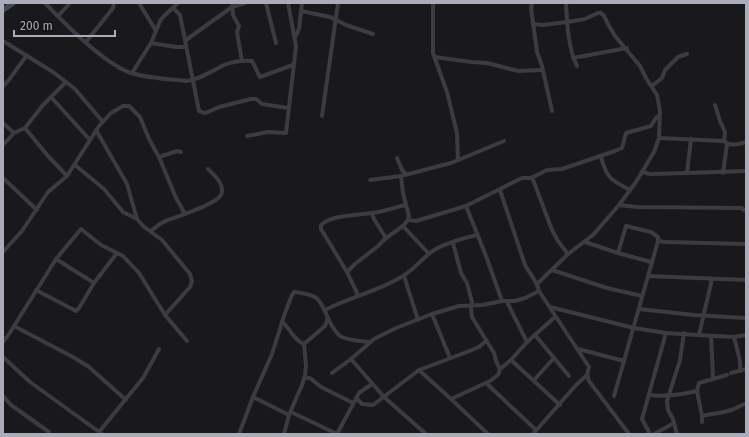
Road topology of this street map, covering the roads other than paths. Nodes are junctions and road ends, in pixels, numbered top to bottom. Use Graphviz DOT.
graph roads {
  1 [pos="14,3"];
  2 [pos="45,3"];
  3 [pos="70,3"];
  4 [pos="114,3"];
  5 [pos="139,3"];
  6 [pos="178,3"];
  7 [pos="245,3"];
  8 [pos="266,3"];
  9 [pos="288,3"];
  10 [pos="302,3"];
  11 [pos="338,3"];
  12 [pos="433,3"];
  13 [pos="532,3"];
  14 [pos="566,3"];
  15 [pos="232,5"];
  16 [pos="173,8"];
  17 [pos="3,10"];
  18 [pos="301,11"];
  19 [pos="58,16"];
  20 [pos="336,20"];
  21 [pos="567,22"];
  22 [pos="533,24"];
  23 [pos="156,31"];
  24 [pos="373,34"];
  25 [pos="295,37"];
  26 [pos="186,40"];
  27 [pos="3,41"];
  28 [pos="86,42"];
  29 [pos="151,43"];
  30 [pos="276,43"];
  31 [pos="185,48"];
  32 [pos="627,48"];
  33 [pos="686,54"];
  34 [pos="27,55"];
  35 [pos="435,57"];
  36 [pos="573,58"];
  37 [pos="242,61"];
  38 [pos="293,65"];
  39 [pos="578,66"];
  40 [pos="542,70"];
  41 [pos="132,73"];
  42 [pos="192,81"];
  43 [pos="66,82"];
  44 [pos="3,86"];
  45 [pos="652,86"];
  46 [pos="51,97"];
  47 [pos="715,105"];
  48 [pos="288,108"];
  49 [pos="552,111"];
  50 [pos="660,115"];
  51 [pos="322,116"];
  52 [pos="103,122"];
  53 [pos="3,123"];
  54 [pos="24,128"];
  55 [pos="96,130"];
  56 [pos="14,133"];
  57 [pos="247,136"];
  58 [pos="659,138"];
  59 [pos="691,139"];
  60 [pos="90,140"];
  61 [pos="504,141"];
  62 [pos="726,142"];
  63 [pos="746,142"];
  64 [pos="3,145"];
  65 [pos="181,152"];
  66 [pos="159,157"];
  67 [pos="600,157"];
  68 [pos="397,158"];
  69 [pos="458,160"];
  70 [pos="75,165"];
  71 [pos="208,169"];
  72 [pos="746,171"];
  73 [pos="643,172"];
  74 [pos="687,173"];
  75 [pos="723,173"];
  76 [pos="406,174"];
  77 [pos="67,176"];
  78 [pos="401,176"];
  79 [pos="532,177"];
  80 [pos="3,179"];
  81 [pos="370,180"];
  82 [pos="500,190"];
  83 [pos="630,190"];
  84 [pos="406,204"];
  85 [pos="619,205"];
  86 [pos="466,206"];
  87 [pos="37,210"];
  88 [pos="746,211"];
  89 [pos="372,213"];
  90 [pos="185,214"];
  91 [pos="137,219"];
  92 [pos="408,220"];
  93 [pos="403,226"];
  94 [pos="151,231"];
  95 [pos="477,235"];
  96 [pos="386,238"];
  97 [pos="658,241"];
  98 [pos="584,242"];
  99 [pos="453,243"];
  100 [pos="746,244"];
  101 [pos="3,252"];
  102 [pos="117,253"];
  103 [pos="618,253"];
  104 [pos="429,254"];
  105 [pos="568,254"];
  106 [pos="56,259"];
  107 [pos="651,262"];
  108 [pos="552,270"];
  109 [pos="347,272"];
  110 [pos="404,276"];
  111 [pos="648,276"];
  112 [pos="712,279"];
  113 [pos="746,280"];
  114 [pos="94,284"];
  115 [pos="537,284"];
  116 [pos="36,290"];
  117 [pos="539,291"];
  118 [pos="358,296"];
  119 [pos="642,296"];
  120 [pos="502,301"];
  121 [pos="507,302"];
  122 [pos="472,305"];
  123 [pos="550,307"];
  124 [pos="639,309"];
  125 [pos="325,310"];
  126 [pos="164,314"];
  127 [pos="432,314"];
  128 [pos="704,316"];
  129 [pos="556,317"];
  130 [pos="328,318"];
  131 [pos="746,318"];
  132 [pos="418,320"];
  133 [pos="282,322"];
  134 [pos="14,326"];
  135 [pos="323,328"];
  136 [pos="634,328"];
  137 [pos="335,330"];
  138 [pos="666,333"];
  139 [pos="684,333"];
  140 [pos="535,335"];
  141 [pos="699,335"];
  142 [pos="746,335"];
  143 [pos="711,336"];
  144 [pos="734,337"];
  145 [pos="187,340"];
  146 [pos="486,341"];
  147 [pos="3,342"];
  148 [pos="370,342"];
  149 [pos="527,342"];
  150 [pos="304,344"];
  151 [pos="159,349"];
  152 [pos="578,349"];
  153 [pos="3,357"];
  154 [pos="450,358"];
  155 [pos="554,358"];
  156 [pos="351,359"];
  157 [pos="511,360"];
  158 [pos="624,361"];
  159 [pos="500,369"];
  160 [pos="744,369"];
  161 [pos="419,370"];
  162 [pos="332,373"];
  163 [pos="587,375"];
  164 [pos="569,376"];
  165 [pos="304,378"];
  166 [pos="713,378"];
  167 [pos="534,380"];
  168 [pos="486,383"];
  169 [pos="372,384"];
  170 [pos="696,391"];
  171 [pos="649,395"];
  172 [pos="3,396"];
  173 [pos="614,396"];
  174 [pos="668,396"];
  175 [pos="253,397"];
  176 [pos="384,397"];
  177 [pos="451,399"];
  178 [pos="126,400"];
  179 [pos="354,401"];
  180 [pos="746,404"];
  181 [pos="560,405"];
  182 [pos="290,413"];
  183 [pos="702,416"];
  184 [pos="702,422"];
  185 [pos="674,423"];
  186 [pos="421,430"];
  187 [pos="49,432"];
  188 [pos="535,432"];
  189 [pos="101,433"];
  190 [pos="239,434"];
  191 [pos="284,434"];
  192 [pos="337,434"];
  193 [pos="418,434"];
  194 [pos="426,434"];
  195 [pos="488,434"];
  196 [pos="629,434"];
  197 [pos="650,434"];
  198 [pos="654,434"];
  199 [pos="677,434"];
  1 -- 17 [label="street"];
  2 -- 19 [label="street"];
  3 -- 19 [label="street"];
  4 -- 28 [label="street"];
  5 -- 23 [label="street"];
  6 -- 16 [label="street"];
  7 -- 15 [label="street"];
  8 -- 30 [label="street"];
  9 -- 25 [label="street"];
  10 -- 18 [label="street"];
  11 -- 20 [label="street"];
  12 -- 35 [label="street"];
  13 -- 22 [label="street"];
  14 -- 21 [label="street"];
  15 -- 26 [label="street"];
  15 -- 37 [label="street"];
  16 -- 23 [label="street"];
  16 -- 26 [label="street"];
  18 -- 20 [label="street"];
  18 -- 25 [label="street"];
  19 -- 28 [label="street"];
  20 -- 24 [label="street"];
  20 -- 51 [label="street"];
  21 -- 22 [label="street"];
  21 -- 32 [label="street"];
  21 -- 36 [label="street"];
  22 -- 40 [label="street"];
  23 -- 29 [label="street"];
  25 -- 38 [label="street"];
  26 -- 31 [label="street"];
  27 -- 34 [label="street"];
  28 -- 41 [label="street"];
  29 -- 31 [label="street"];
  29 -- 41 [label="street"];
  31 -- 42 [label="street"];
  32 -- 36 [label="street"];
  32 -- 45 [label="street"];
  33 -- 45 [label="street"];
  34 -- 43 [label="street"];
  34 -- 44 [label="street"];
  35 -- 40 [label="street"];
  35 -- 69 [label="street"];
  36 -- 39 [label="street"];
  37 -- 38 [label="street"];
  37 -- 42 [label="street"];
  38 -- 48 [label="street"];
  40 -- 49 [label="street"];
  41 -- 42 [label="street"];
  42 -- 48 [label="street"];
  43 -- 46 [label="street"];
  43 -- 52 [label="street"];
  45 -- 50 [label="street"];
  46 -- 54 [label="street"];
  46 -- 60 [label="street"];
  47 -- 62 [label="street"];
  48 -- 57 [label="street"];
  50 -- 58 [label="street"];
  50 -- 67 [label="street"];
  52 -- 55 [label="street"];
  52 -- 66 [label="street"];
  53 -- 56 [label="street"];
  54 -- 56 [label="street"];
  54 -- 77 [label="street"];
  55 -- 60 [label="street"];
  55 -- 91 [label="street"];
  56 -- 64 [label="street"];
  58 -- 59 [label="street"];
  58 -- 73 [label="street"];
  59 -- 62 [label="street"];
  59 -- 74 [label="street"];
  60 -- 70 [label="street"];
  61 -- 69 [label="street"];
  62 -- 63 [label="street"];
  62 -- 75 [label="street"];
  65 -- 66 [label="street"];
  66 -- 90 [label="street"];
  67 -- 79 [label="street"];
  67 -- 83 [label="street"];
  68 -- 76 [label="street"];
  69 -- 76 [label="street"];
  70 -- 77 [label="street"];
  70 -- 91 [label="street"];
  71 -- 90 [label="street"];
  72 -- 75 [label="street"];
  73 -- 74 [label="street"];
  73 -- 83 [label="street"];
  74 -- 75 [label="street"];
  76 -- 78 [label="street"];
  77 -- 87 [label="street"];
  78 -- 81 [label="street"];
  78 -- 84 [label="street"];
  79 -- 82 [label="street"];
  79 -- 105 [label="street"];
  80 -- 87 [label="street"];
  82 -- 86 [label="street"];
  82 -- 115 [label="street"];
  83 -- 85 [label="street"];
  84 -- 89 [label="street"];
  84 -- 92 [label="street"];
  85 -- 88 [label="street"];
  85 -- 98 [label="street"];
  86 -- 92 [label="street"];
  86 -- 95 [label="street"];
  87 -- 101 [label="street"];
  89 -- 96 [label="street"];
  89 -- 109 [label="street"];
  90 -- 94 [label="street"];
  91 -- 94 [label="street"];
  92 -- 93 [label="street"];
  93 -- 96 [label="street"];
  93 -- 104 [label="street"];
  94 -- 126 [label="street"];
  95 -- 99 [label="street"];
  95 -- 120 [label="street"];
  96 -- 109 [label="street"];
  97 -- 100 [label="street"];
  97 -- 103 [label="street"];
  97 -- 107 [label="street"];
  98 -- 103 [label="street"];
  98 -- 105 [label="street"];
  99 -- 104 [label="street"];
  99 -- 122 [label="street"];
  102 -- 106 [label="street"];
  102 -- 114 [label="street"];
  102 -- 126 [label="street"];
  103 -- 107 [label="street"];
  104 -- 110 [label="street"];
  105 -- 108 [label="street"];
  106 -- 114 [label="street"];
  106 -- 116 [label="street"];
  107 -- 111 [label="street"];
  108 -- 115 [label="street"];
  108 -- 119 [label="street"];
  109 -- 118 [label="street"];
  110 -- 118 [label="street"];
  110 -- 132 [label="street"];
  111 -- 112 [label="street"];
  111 -- 119 [label="street"];
  112 -- 113 [label="street"];
  112 -- 128 [label="street"];
  114 -- 116 [label="street"];
  115 -- 117 [label="street"];
  116 -- 134 [label="street"];
  117 -- 121 [label="street"];
  117 -- 123 [label="street"];
  118 -- 125 [label="street"];
  119 -- 124 [label="street"];
  120 -- 121 [label="street"];
  120 -- 122 [label="street"];
  121 -- 149 [label="street"];
  122 -- 127 [label="street"];
  122 -- 146 [label="street"];
  123 -- 129 [label="street"];
  123 -- 136 [label="street"];
  124 -- 128 [label="street"];
  124 -- 136 [label="street"];
  125 -- 130 [label="street"];
  125 -- 133 [label="street"];
  126 -- 145 [label="street"];
  127 -- 132 [label="street"];
  127 -- 154 [label="street"];
  128 -- 131 [label="street"];
  128 -- 141 [label="street"];
  129 -- 140 [label="street"];
  129 -- 152 [label="street"];
  130 -- 135 [label="street"];
  130 -- 137 [label="street"];
  132 -- 148 [label="street"];
  133 -- 150 [label="street"];
  133 -- 175 [label="street"];
  134 -- 147 [label="street"];
  134 -- 178 [label="street"];
  135 -- 137 [label="street"];
  135 -- 150 [label="street"];
  136 -- 138 [label="street"];
  136 -- 158 [label="street"];
  137 -- 148 [label="street"];
  138 -- 139 [label="street"];
  138 -- 171 [label="street"];
  139 -- 141 [label="street"];
  139 -- 174 [label="street"];
  140 -- 149 [label="street"];
  140 -- 155 [label="street"];
  141 -- 143 [label="street"];
  142 -- 144 [label="street"];
  143 -- 144 [label="street"];
  143 -- 166 [label="street"];
  144 -- 160 [label="street"];
  146 -- 154 [label="street"];
  146 -- 159 [label="street"];
  148 -- 156 [label="street"];
  149 -- 157 [label="street"];
  150 -- 165 [label="street"];
  151 -- 178 [label="street"];
  152 -- 158 [label="street"];
  152 -- 163 [label="street"];
  153 -- 189 [label="street"];
  154 -- 161 [label="street"];
  155 -- 164 [label="street"];
  155 -- 167 [label="street"];
  156 -- 162 [label="street"];
  156 -- 169 [label="street"];
  157 -- 159 [label="street"];
  157 -- 167 [label="street"];
  158 -- 173 [label="street"];
  159 -- 168 [label="street"];
  160 -- 166 [label="street"];
  161 -- 176 [label="street"];
  161 -- 177 [label="street"];
  163 -- 181 [label="street"];
  163 -- 196 [label="street"];
  165 -- 179 [label="street"];
  165 -- 182 [label="street"];
  166 -- 170 [label="street"];
  167 -- 181 [label="street"];
  168 -- 177 [label="street"];
  168 -- 188 [label="street"];
  169 -- 176 [label="street"];
  169 -- 179 [label="street"];
  170 -- 174 [label="street"];
  170 -- 183 [label="street"];
  171 -- 174 [label="street"];
  171 -- 197 [label="street"];
  172 -- 187 [label="street"];
  174 -- 185 [label="street"];
  175 -- 182 [label="street"];
  175 -- 190 [label="street"];
  176 -- 179 [label="street"];
  176 -- 186 [label="street"];
  177 -- 195 [label="street"];
  178 -- 189 [label="street"];
  179 -- 192 [label="street"];
  180 -- 183 [label="street"];
  181 -- 188 [label="street"];
  182 -- 191 [label="street"];
  182 -- 192 [label="street"];
  183 -- 184 [label="street"];
  185 -- 198 [label="street"];
  185 -- 199 [label="street"];
  186 -- 193 [label="street"];
  186 -- 194 [label="street"];
}
